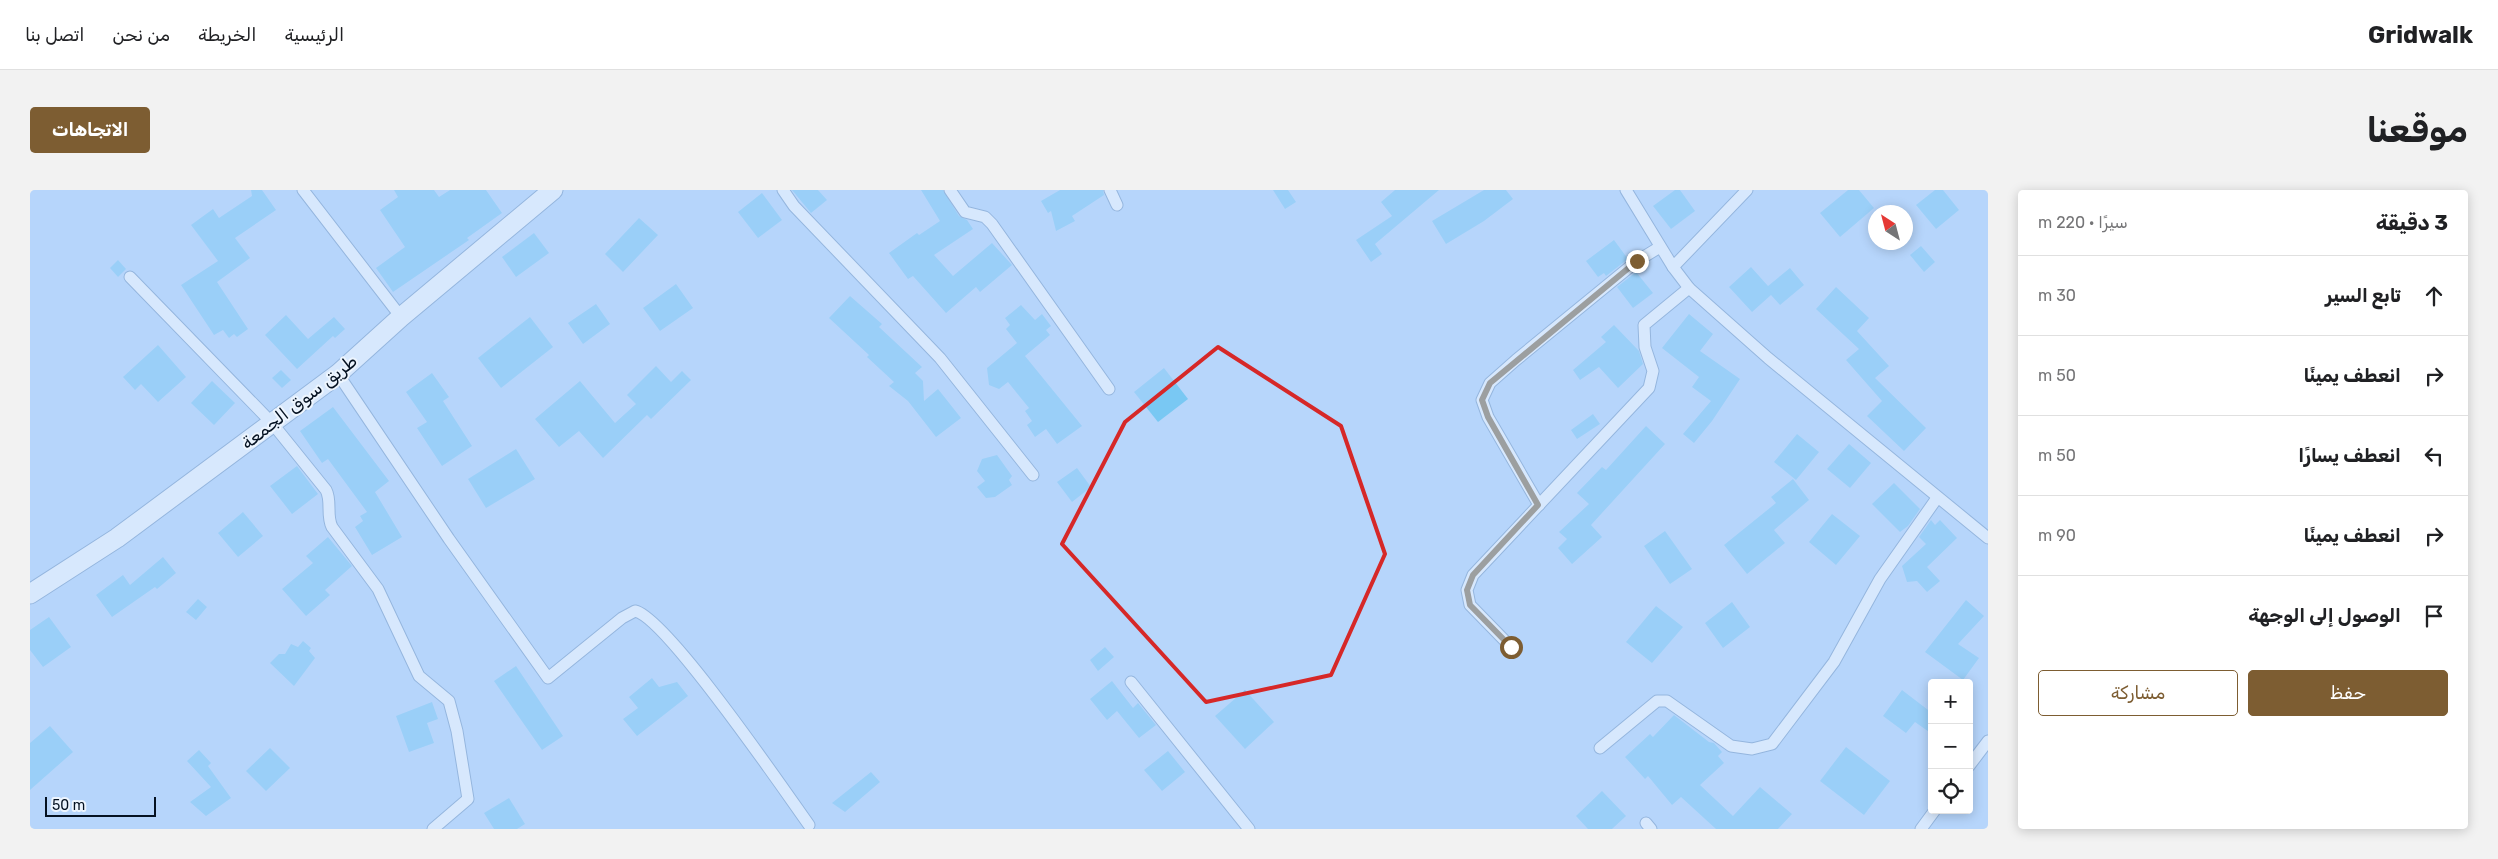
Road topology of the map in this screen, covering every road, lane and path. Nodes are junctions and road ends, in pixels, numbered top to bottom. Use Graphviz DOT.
graph roads {
  1 [pos="303,190"];
  2 [pos="553,190"];
  3 [pos="783,190"];
  4 [pos="950,190"];
  5 [pos="1110,190"];
  6 [pos="1626,190"];
  7 [pos="1747,190"];
  8 [pos="1117,205"];
  9 [pos="1660,247"];
  10 [pos="1673,267"];
  11 [pos="130,277"];
  12 [pos="1690,288"];
  13 [pos="401,317"];
  14 [pos="338,374"];
  15 [pos="1109,389"];
  16 [pos="272,423"];
  17 [pos="1033,475"];
  18 [pos="1937,498"];
  19 [pos="1538,505"];
  20 [pos="1988,538"];
  21 [pos="30,594"];
  22 [pos="1511,647"];
  23 [pos="1130,682"];
  24 [pos="1988,741"];
  25 [pos="1600,748"];
  26 [pos="1973,761"];
  27 [pos="1932,814"];
  28 [pos="809,825"];
  29 [pos="434,829"];
  30 [pos="1249,829"];
  31 [pos="1921,829"];
  1 -- 13 [label="street"];
  2 -- 13 [label="main road, طريق سوق الجمعة"];
  3 -- 17 [label="street"];
  4 -- 15 [label="street"];
  5 -- 8 [label="street"];
  6 -- 9 [label="street"];
  7 -- 10 [label="street"];
  9 -- 10 [label="street"];
  9 -- 19 [label="street"];
  10 -- 12 [label="street"];
  11 -- 16 [label="street"];
  12 -- 18 [label="street"];
  12 -- 19 [label="street"];
  13 -- 14 [label="main road, طريق سوق الجمعة"];
  14 -- 16 [label="main road, طريق سوق الجمعة"];
  14 -- 28 [label="street"];
  16 -- 21 [label="main road, طريق سوق الجمعة"];
  16 -- 29 [label="street"];
  18 -- 20 [label="street"];
  18 -- 25 [label="street"];
  19 -- 22 [label="street"];
  23 -- 30 [label="street"];
  24 -- 26 [label="street"];
  27 -- 31 [label="street"];
}
